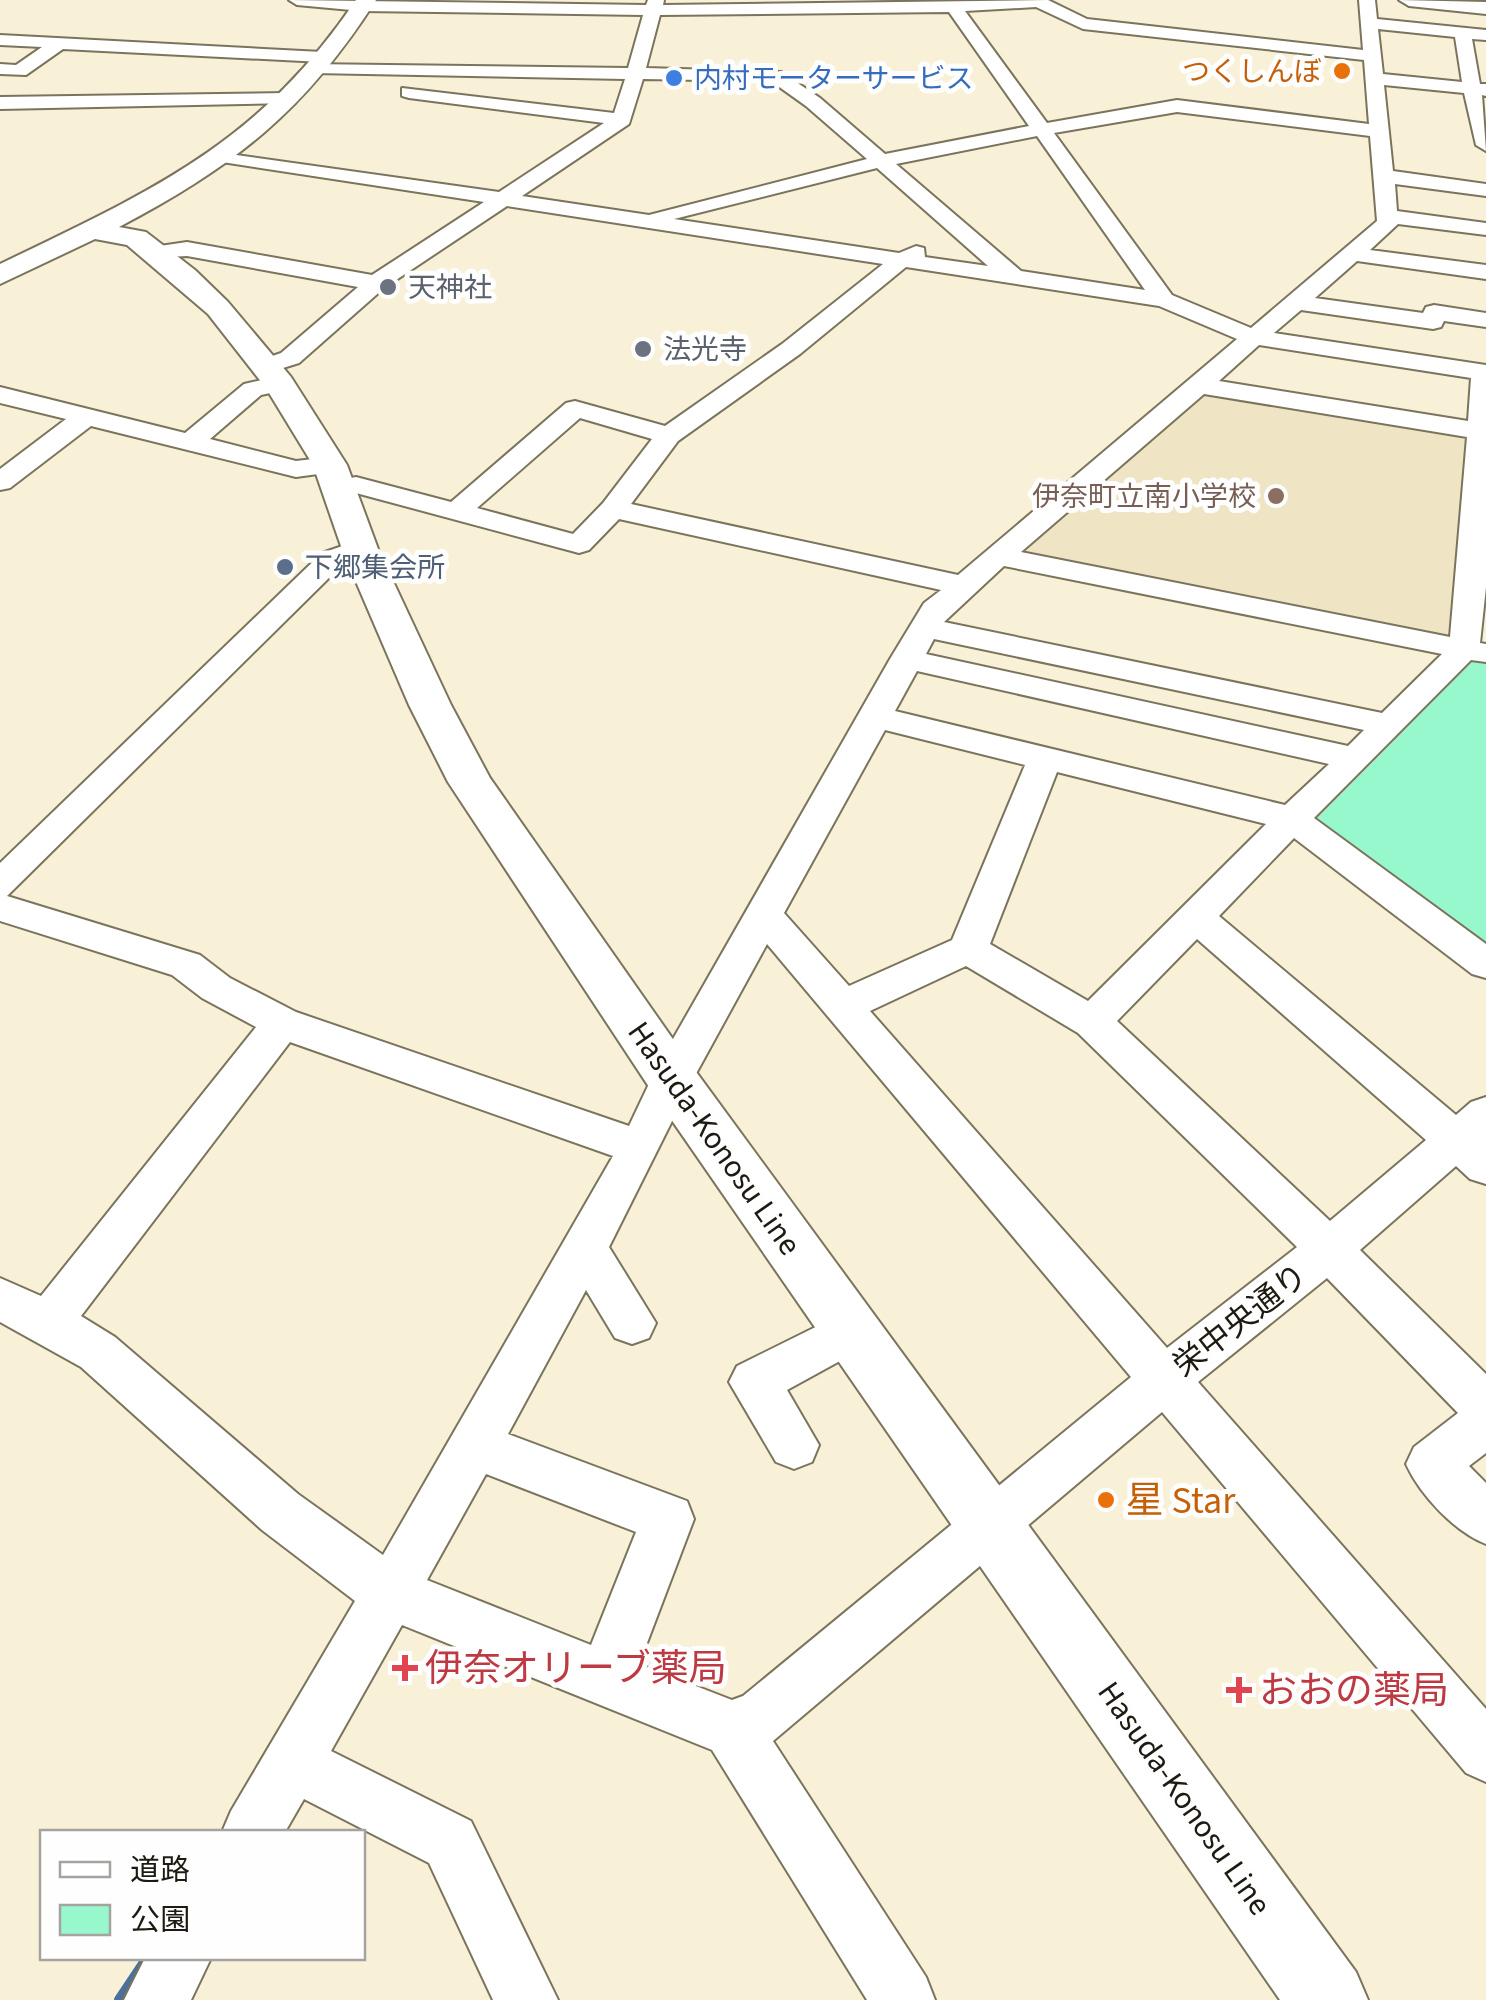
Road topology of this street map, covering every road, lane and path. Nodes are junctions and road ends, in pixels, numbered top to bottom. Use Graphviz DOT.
graph roads {
  1 [pos="297,0"];
  2 [pos="1367,0"];
  3 [pos="1409,0"];
  4 [pos="364,3"];
  5 [pos="1049,3"];
  6 [pos="567,4"];
  7 [pos="655,4"];
  8 [pos="952,4"];
  9 [pos="590,8"];
  10 [pos="1486,8"];
  11 [pos="1370,23"];
  12 [pos="1289,24"];
  13 [pos="585,29"];
  14 [pos="1464,33"];
  15 [pos="1486,35"];
  16 [pos="3,43"];
  17 [pos="60,44"];
  18 [pos="101,46"];
  19 [pos="1283,46"];
  20 [pos="1371,56"];
  21 [pos="1477,61"];
  22 [pos="70,67"];
  23 [pos="314,68"];
  24 [pos="0,70"];
  25 [pos="570,73"];
  26 [pos="635,74"];
  27 [pos="1374,78"];
  28 [pos="1479,90"];
  29 [pos="288,99"];
  30 [pos="0,102"];
  31 [pos="555,111"];
  32 [pos="622,120"];
  33 [pos="1481,120"];
  34 [pos="1042,130"];
  35 [pos="1380,130"];
  36 [pos="1486,145"];
  37 [pos="872,154"];
  38 [pos="222,156"];
  39 [pos="777,165"];
  40 [pos="1384,176"];
  41 [pos="1486,190"];
  42 [pos="506,199"];
  43 [pos="1388,216"];
  44 [pos="641,220"];
  45 [pos="1486,229"];
  46 [pos="90,230"];
  47 [pos="946,238"];
  48 [pos="154,253"];
  49 [pos="1354,254"];
  50 [pos="901,260"];
  51 [pos="1439,266"];
  52 [pos="1486,272"];
  53 [pos="0,275"];
  54 [pos="1328,275"];
  55 [pos="1014,277"];
  56 [pos="1364,280"];
  57 [pos="376,283"];
  58 [pos="1164,300"];
  59 [pos="1296,302"];
  60 [pos="1486,304"];
  61 [pos="1431,317"];
  62 [pos="1486,320"];
  63 [pos="1253,337"];
  64 [pos="1485,366"];
  65 [pos="274,375"];
  66 [pos="1198,385"];
  67 [pos="0,395"];
  68 [pos="86,417"];
  69 [pos="1483,431"];
  70 [pos="669,435"];
  71 [pos="190,442"];
  72 [pos="335,476"];
  73 [pos="0,482"];
  74 [pos="1482,484"];
  75 [pos="613,509"];
  76 [pos="456,512"];
  77 [pos="360,549"];
  78 [pos="998,556"];
  79 [pos="1480,570"];
  80 [pos="962,585"];
  81 [pos="925,628"];
  82 [pos="1475,651"];
  83 [pos="906,659"];
  84 [pos="875,717"];
  85 [pos="1389,725"];
  86 [pos="1046,756"];
  87 [pos="1357,759"];
  88 [pos="1292,819"];
  89 [pos="0,885"];
  90 [pos="0,907"];
  91 [pos="764,915"];
  92 [pos="1195,916"];
  93 [pos="968,949"];
  94 [pos="1486,964"];
  95 [pos="843,1006"];
  96 [pos="1092,1022"];
  97 [pos="282,1023"];
  98 [pos="672,1079"];
  99 [pos="1476,1140"];
  100 [pos="640,1148"];
  101 [pos="1329,1249"];
  102 [pos="580,1256"];
  103 [pos="0,1299"];
  104 [pos="49,1322"];
  105 [pos="632,1324"];
  106 [pos="852,1330"];
  107 [pos="1166,1378"];
  108 [pos="1486,1408"];
  109 [pos="1486,1422"];
  110 [pos="794,1445"];
  111 [pos="474,1446"];
  112 [pos="1486,1519"];
  113 [pos="991,1524"];
  114 [pos="388,1592"];
  115 [pos="605,1679"];
  116 [pos="732,1729"];
  117 [pos="1486,1753"];
  118 [pos="292,1762"];
  119 [pos="253,1830"];
  120 [pos="179,1960"];
  121 [pos="156,2000"];
  122 [pos="526,2000"];
  123 [pos="903,2000"];
  124 [pos="1328,2000"];
  1 -- 4 [label="street"];
  2 -- 11 [label="street"];
  3 -- 10 [label="main road"];
  4 -- 6 [label="street"];
  4 -- 23 [label="main road"];
  5 -- 8 [label="street"];
  5 -- 19 [label="street"];
  6 -- 9 [label="street"];
  7 -- 8 [label="street"];
  7 -- 9 [label="street"];
  7 -- 26 [label="street"];
  8 -- 34 [label="street"];
  9 -- 13 [label="street"];
  11 -- 14 [label="street"];
  11 -- 20 [label="street"];
  12 -- 19 [label="street"];
  14 -- 15 [label="street"];
  14 -- 21 [label="street"];
  16 -- 17 [label="street"];
  17 -- 18 [label="street"];
  17 -- 24 [label="street"];
  18 -- 22 [label="street"];
  18 -- 23 [label="street"];
  19 -- 20 [label="street"];
  20 -- 27 [label="street"];
  21 -- 28 [label="street"];
  23 -- 25 [label="street"];
  23 -- 29 [label="main road"];
  23 -- 31 [label="street"];
  25 -- 26 [label="street"];
  25 -- 31 [label="street"];
  26 -- 32 [label="street"];
  26 -- 37 [label="street"];
  27 -- 28 [label="street"];
  27 -- 35 [label="street"];
  28 -- 33 [label="street"];
  29 -- 30 [label="street"];
  29 -- 38 [label="main road"];
  31 -- 32 [label="street"];
  32 -- 42 [label="street"];
  33 -- 36 [label="street"];
  34 -- 35 [label="street"];
  34 -- 37 [label="street"];
  34 -- 58 [label="street"];
  35 -- 40 [label="street"];
  37 -- 39 [label="street"];
  37 -- 44 [label="street"];
  37 -- 47 [label="street"];
  38 -- 42 [label="street"];
  38 -- 46 [label="main road"];
  40 -- 41 [label="street"];
  40 -- 43 [label="street"];
  42 -- 44 [label="street"];
  42 -- 57 [label="street"];
  43 -- 45 [label="street"];
  43 -- 49 [label="street"];
  44 -- 50 [label="street"];
  46 -- 48 [label="main road, Hasuda-Konosu Line"];
  46 -- 53 [label="main road"];
  47 -- 50 [label="street"];
  47 -- 55 [label="street"];
  48 -- 57 [label="street"];
  48 -- 65 [label="main road, Hasuda-Konosu Line"];
  49 -- 51 [label="street"];
  49 -- 54 [label="street"];
  50 -- 55 [label="street"];
  50 -- 70 [label="street"];
  51 -- 52 [label="street"];
  51 -- 61 [label="street"];
  54 -- 56 [label="street"];
  54 -- 59 [label="street"];
  55 -- 58 [label="street"];
  57 -- 65 [label="street"];
  58 -- 63 [label="street"];
  59 -- 61 [label="street"];
  59 -- 63 [label="street"];
  60 -- 61 [label="street"];
  61 -- 62 [label="street"];
  61 -- 63 [label="street"];
  61 -- 64 [label="street"];
  63 -- 66 [label="street"];
  64 -- 69 [label="street"];
  65 -- 71 [label="street"];
  65 -- 72 [label="main road, Hasuda-Konosu Line"];
  66 -- 69 [label="street"];
  66 -- 78 [label="street"];
  67 -- 68 [label="street"];
  68 -- 71 [label="street"];
  68 -- 73 [label="street"];
  69 -- 74 [label="street"];
  70 -- 75 [label="street"];
  70 -- 76 [label="street"];
  71 -- 72 [label="street"];
  72 -- 76 [label="street"];
  72 -- 77 [label="main road, Hasuda-Konosu Line"];
  74 -- 79 [label="street"];
  75 -- 76 [label="street"];
  75 -- 80 [label="street"];
  77 -- 89 [label="street"];
  77 -- 98 [label="main road, Hasuda-Konosu Line"];
  78 -- 80 [label="street"];
  78 -- 82 [label="street"];
  79 -- 82 [label="street"];
  80 -- 81 [label="street"];
  81 -- 83 [label="street"];
  81 -- 85 [label="street"];
  82 -- 85 [label="street"];
  83 -- 84 [label="street"];
  83 -- 87 [label="street"];
  84 -- 86 [label="street"];
  84 -- 91 [label="street"];
  85 -- 87 [label="street"];
  86 -- 88 [label="street"];
  86 -- 93 [label="street"];
  87 -- 88 [label="street"];
  88 -- 92 [label="street"];
  88 -- 94 [label="street"];
  90 -- 97 [label="street"];
  91 -- 95 [label="street"];
  91 -- 98 [label="street"];
  92 -- 96 [label="street"];
  92 -- 99 [label="street"];
  93 -- 95 [label="street"];
  93 -- 96 [label="street"];
  95 -- 107 [label="street"];
  96 -- 101 [label="street"];
  97 -- 100 [label="street"];
  97 -- 104 [label="street"];
  98 -- 100 [label="street"];
  98 -- 106 [label="main road, Hasuda-Konosu Line"];
  99 -- 101 [label="street, 栄中央通り"];
  100 -- 102 [label="street"];
  101 -- 107 [label="street, 栄中央通り"];
  101 -- 108 [label="street"];
  102 -- 105 [label="street"];
  102 -- 111 [label="street"];
  103 -- 104 [label="street"];
  104 -- 114 [label="street"];
  106 -- 110 [label="street"];
  106 -- 113 [label="main road, Hasuda-Konosu Line"];
  107 -- 113 [label="street, 栄中央通り"];
  107 -- 117 [label="street"];
  109 -- 112 [label="street"];
  111 -- 114 [label="street"];
  111 -- 115 [label="street"];
  113 -- 116 [label="street, 栄中央通り"];
  113 -- 124 [label="main road, Hasuda-Konosu Line"];
  114 -- 115 [label="street"];
  114 -- 118 [label="street"];
  115 -- 116 [label="street"];
  116 -- 123 [label="street"];
  118 -- 119 [label="street"];
  118 -- 122 [label="street"];
  120 -- 121 [label="street"];
}
